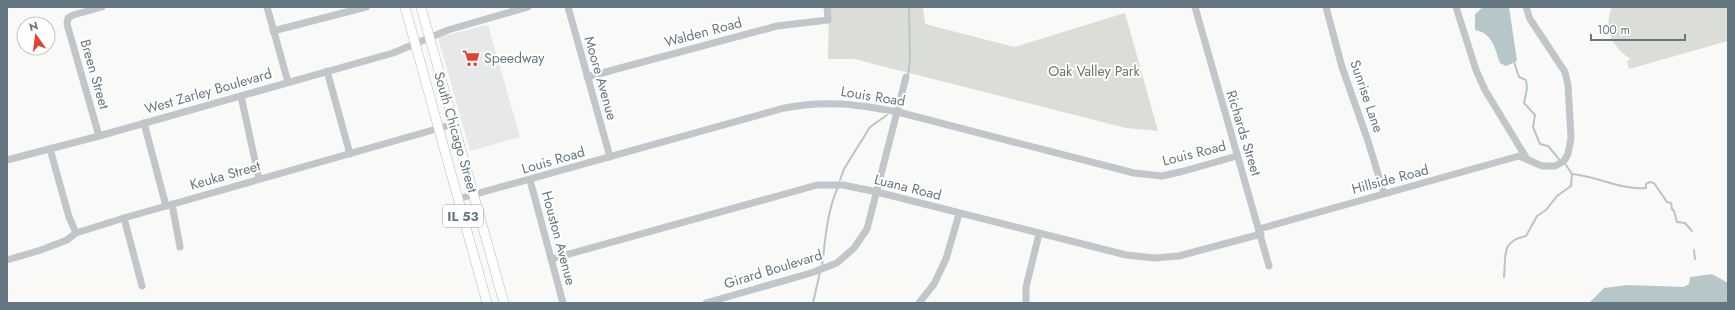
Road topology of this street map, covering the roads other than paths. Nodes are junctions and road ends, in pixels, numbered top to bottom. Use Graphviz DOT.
graph roads {
  1 [pos="102,7"];
  2 [pos="267,7"];
  3 [pos="366,7"];
  4 [pos="405,7"];
  5 [pos="421,7"];
  6 [pos="528,7"];
  7 [pos="568,7"];
  8 [pos="827,7"];
  9 [pos="1195,7"];
  10 [pos="1326,7"];
  11 [pos="1456,7"];
  12 [pos="1526,7"];
  13 [pos="273,32"];
  14 [pos="430,37"];
  15 [pos="415,43"];
  16 [pos="327,71"];
  17 [pos="587,77"];
  18 [pos="906,77"];
  19 [pos="288,82"];
  20 [pos="241,96"];
  21 [pos="898,112"];
  22 [pos="144,123"];
  23 [pos="454,124"];
  24 [pos="439,129"];
  25 [pos="99,136"];
  26 [pos="50,149"];
  27 [pos="350,154"];
  28 [pos="1237,156"];
  29 [pos="610,157"];
  30 [pos="1527,159"];
  31 [pos="7,160"];
  32 [pos="259,179"];
  33 [pos="530,180"];
  34 [pos="877,192"];
  35 [pos="1384,194"];
  36 [pos="474,196"];
  37 [pos="458,199"];
  38 [pos="169,205"];
  39 [pos="959,214"];
  40 [pos="124,218"];
  41 [pos="1260,231"];
  42 [pos="76,233"];
  43 [pos="1039,234"];
  44 [pos="180,246"];
  45 [pos="7,260"];
  46 [pos="551,260"];
  47 [pos="1269,266"];
  48 [pos="142,286"];
  49 [pos="487,303"];
  50 [pos="504,303"];
  51 [pos="563,303"];
  52 [pos="706,303"];
  53 [pos="919,303"];
  54 [pos="1026,303"];
  1 -- 25 [label="street, Breen Street"];
  2 -- 13 [label="street"];
  3 -- 13 [label="street"];
  4 -- 15 [label="main road, South Chicago Street / IL 53"];
  5 -- 14 [label="main road, South Chicago Street / IL 53"];
  6 -- 14 [label="street, West Zarley Boulevard"];
  7 -- 17 [label="street, Moore Avenue"];
  8 -- 17 [label="street, Walden Road"];
  9 -- 28 [label="street, Richards Street"];
  10 -- 35 [label="street, Sunrise Lane"];
  11 -- 30 [label="street"];
  12 -- 30 [label="street"];
  13 -- 19 [label="street"];
  14 -- 15 [label="street, West Zarley Boulevard"];
  14 -- 23 [label="main road, South Chicago Street / IL 53"];
  15 -- 16 [label="street, West Zarley Boulevard"];
  15 -- 24 [label="main road, South Chicago Street / IL 53"];
  16 -- 19 [label="street, West Zarley Boulevard"];
  16 -- 27 [label="street"];
  17 -- 29 [label="street, Moore Avenue"];
  18 -- 21 [label="street, Girard Boulevard"];
  19 -- 20 [label="street, West Zarley Boulevard"];
  20 -- 22 [label="street, West Zarley Boulevard"];
  20 -- 32 [label="street"];
  21 -- 28 [label="street, Louis Road"];
  21 -- 29 [label="street, Louis Road"];
  21 -- 34 [label="street, Girard Boulevard"];
  22 -- 25 [label="street, West Zarley Boulevard"];
  22 -- 38 [label="street"];
  23 -- 24 [label="street, Keuka Street"];
  23 -- 36 [label="main road, South Chicago Street / IL 53"];
  24 -- 27 [label="street, Keuka Street"];
  24 -- 37 [label="main road, South Chicago Street / IL 53"];
  25 -- 26 [label="street, West Zarley Boulevard"];
  26 -- 31 [label="street, West Zarley Boulevard"];
  26 -- 42 [label="street"];
  27 -- 32 [label="street, Keuka Street"];
  28 -- 41 [label="street, Richards Street"];
  29 -- 33 [label="street, Louis Road"];
  30 -- 35 [label="street, Hillside Road"];
  32 -- 38 [label="street, Keuka Street"];
  33 -- 36 [label="street, Louis Road"];
  33 -- 46 [label="street, Houston Avenue"];
  34 -- 39 [label="street, Luana Road"];
  34 -- 46 [label="street, Luana Road"];
  34 -- 52 [label="street, Girard Boulevard"];
  35 -- 41 [label="street, Hillside Road"];
  36 -- 37 [label="street, Louis Road"];
  36 -- 50 [label="main road, South Chicago Street / IL 53"];
  37 -- 49 [label="main road, South Chicago Street / IL 53"];
  38 -- 40 [label="street, Keuka Street"];
  38 -- 44 [label="street"];
  39 -- 43 [label="street, Luana Road"];
  39 -- 53 [label="street"];
  40 -- 42 [label="street, Keuka Street"];
  40 -- 48 [label="street"];
  41 -- 43 [label="street, Luana Road"];
  41 -- 47 [label="street, Richards Street"];
  42 -- 45 [label="street, Keuka Street"];
  43 -- 54 [label="street"];
  46 -- 51 [label="street, Houston Avenue"];
}
